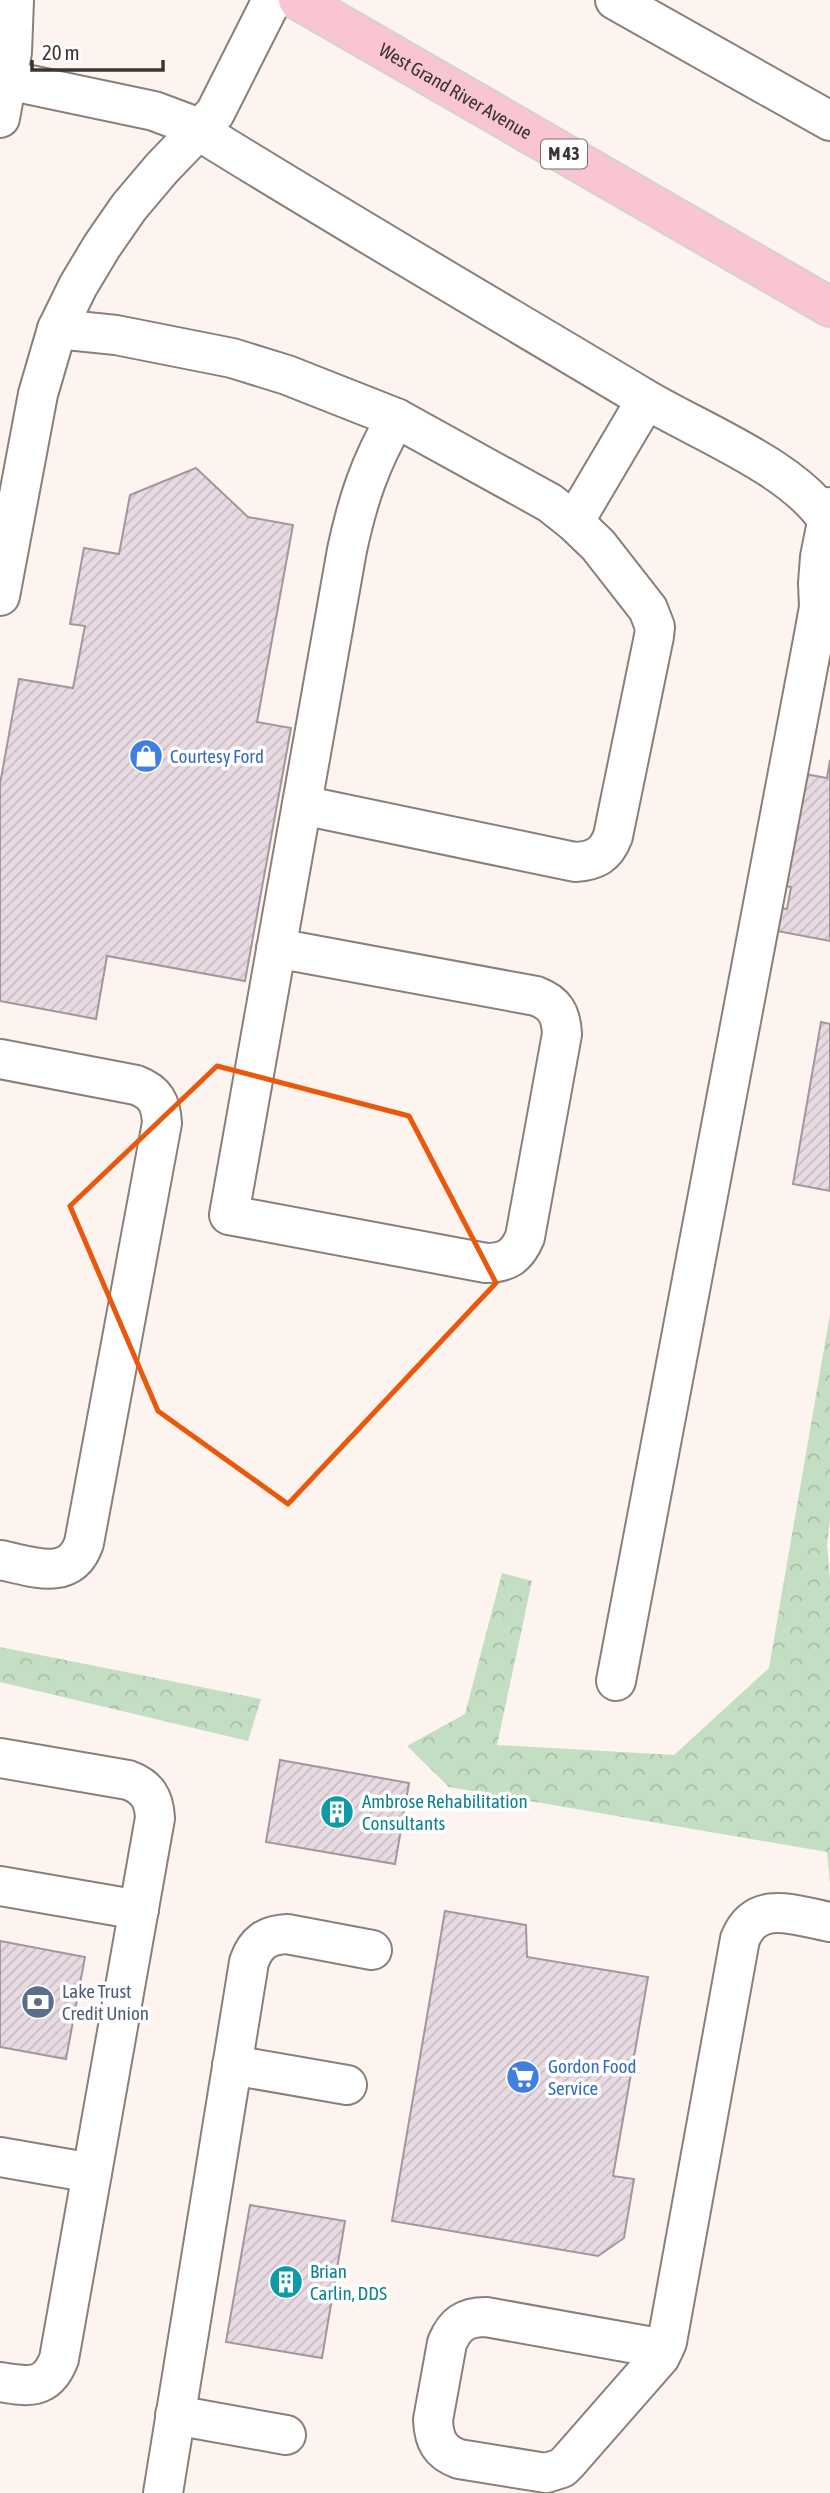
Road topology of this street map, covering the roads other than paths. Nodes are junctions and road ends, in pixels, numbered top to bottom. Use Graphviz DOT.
graph roads {
  1 [pos="14,0"];
  2 [pos="272,0"];
  3 [pos="298,0"];
  4 [pos="615,0"];
  5 [pos="7,80"];
  6 [pos="0,118"];
  7 [pos="830,121"];
  8 [pos="199,131"];
  9 [pos="830,307"];
  10 [pos="57,329"];
  11 [pos="646,400"];
  12 [pos="396,418"];
  13 [pos="829,517"];
  14 [pos="574,522"];
  15 [pos="0,596"];
  16 [pos="302,805"];
  17 [pos="276,948"];
  18 [pos="0,1059"];
  19 [pos="0,1560"];
  20 [pos="616,1681"];
  21 [pos="0,1758"];
  22 [pos="0,1886"];
  23 [pos="139,1910"];
  24 [pos="830,1922"];
  25 [pos="372,1950"];
  26 [pos="232,2065"];
  27 [pos="347,2085"];
  28 [pos="0,2157"];
  29 [pos="92,2173"];
  30 [pos="664,2349"];
  31 [pos="0,2382"];
  32 [pos="175,2415"];
  33 [pos="286,2435"];
  34 [pos="516,2481"];
  35 [pos="163,2493"];
  1 -- 5 [label="lane"];
  2 -- 8 [label="lane"];
  3 -- 9 [label="main road, West Grand River Avenue / M 43"];
  4 -- 7 [label="lane"];
  5 -- 6 [label="lane"];
  5 -- 8 [label="lane"];
  8 -- 10 [label="lane"];
  8 -- 11 [label="lane"];
  10 -- 12 [label="lane"];
  10 -- 15 [label="lane"];
  11 -- 13 [label="lane"];
  11 -- 14 [label="lane"];
  12 -- 14 [label="lane"];
  12 -- 16 [label="lane"];
  13 -- 20 [label="lane"];
  14 -- 16 [label="lane"];
  16 -- 17 [label="lane"];
  17 -- 17 [label="lane"];
  18 -- 19 [label="lane"];
  21 -- 23 [label="lane"];
  22 -- 23 [label="lane"];
  23 -- 29 [label="lane"];
  24 -- 30 [label="lane"];
  25 -- 26 [label="lane"];
  26 -- 27 [label="lane"];
  26 -- 32 [label="lane"];
  28 -- 29 [label="lane"];
  29 -- 31 [label="lane"];
  30 -- 34 [label="lane"];
  30 -- 34 [label="lane"];
  32 -- 33 [label="lane"];
  32 -- 35 [label="lane"];
}
